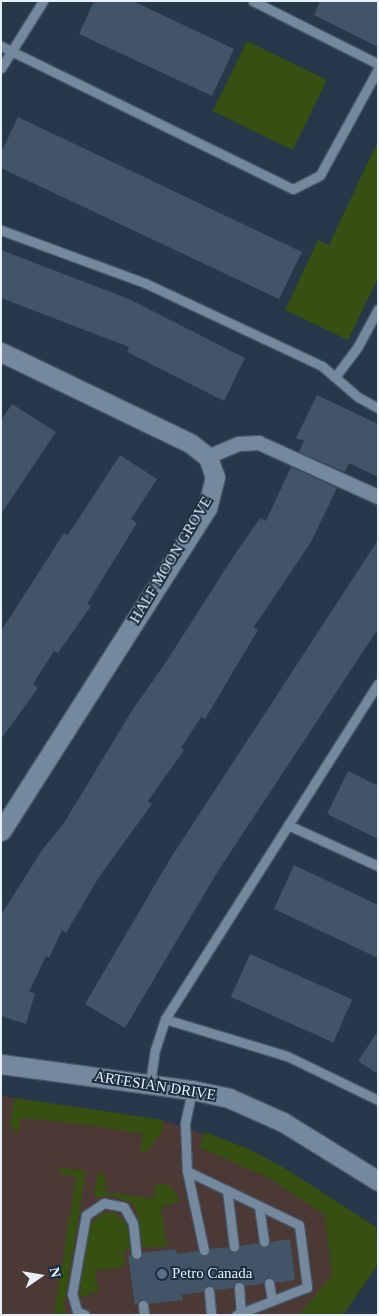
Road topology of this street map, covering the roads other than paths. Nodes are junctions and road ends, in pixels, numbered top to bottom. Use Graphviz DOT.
graph roads {
  1 [pos="43,1"];
  2 [pos="253,1"];
  3 [pos="1,46"];
  4 [pos="12,51"];
  5 [pos="378,64"];
  6 [pos="1,68"];
  7 [pos="378,69"];
  8 [pos="1,230"];
  9 [pos="378,309"];
  10 [pos="1,352"];
  11 [pos="335,377"];
  12 [pos="378,408"];
  13 [pos="208,457"];
  14 [pos="378,497"];
  15 [pos="378,684"];
  16 [pos="288,825"];
  17 [pos="1,831"];
  18 [pos="378,866"];
  19 [pos="165,1019"];
  20 [pos="1,1064"];
  21 [pos="150,1084"];
  22 [pos="192,1090"];
  23 [pos="378,1100"];
  24 [pos="187,1171"];
  25 [pos="378,1181"];
  26 [pos="227,1190"];
  27 [pos="259,1206"];
  28 [pos="264,1242"];
  29 [pos="234,1247"];
  30 [pos="204,1250"];
  31 [pos="136,1254"];
  32 [pos="269,1283"];
  33 [pos="239,1287"];
  34 [pos="209,1291"];
  35 [pos="272,1300"];
  36 [pos="143,1305"];
  37 [pos="239,1314"];
  38 [pos="85,1315"];
  39 [pos="144,1315"];
  40 [pos="212,1315"];
  1 -- 4 [label="lane"];
  2 -- 5 [label="lane"];
  3 -- 4 [label="lane"];
  4 -- 6 [label="lane"];
  4 -- 7 [label="lane"];
  8 -- 11 [label="lane"];
  9 -- 11 [label="lane"];
  10 -- 13 [label="street"];
  11 -- 12 [label="lane"];
  13 -- 14 [label="street"];
  13 -- 17 [label="street, HALF MOON GROVE"];
  15 -- 16 [label="lane"];
  16 -- 18 [label="lane"];
  16 -- 19 [label="lane"];
  19 -- 21 [label="lane"];
  19 -- 23 [label="lane"];
  20 -- 21 [label="street, ARTESIAN DRIVE"];
  21 -- 22 [label="street, ARTESIAN DRIVE"];
  22 -- 24 [label="lane"];
  22 -- 25 [label="street, ARTESIAN DRIVE"];
  24 -- 26 [label="lane"];
  24 -- 30 [label="lane"];
  26 -- 27 [label="lane"];
  26 -- 29 [label="lane"];
  27 -- 28 [label="lane"];
  27 -- 35 [label="lane"];
  31 -- 38 [label="lane"];
  32 -- 35 [label="lane"];
  33 -- 37 [label="lane"];
  34 -- 40 [label="lane"];
  35 -- 37 [label="lane"];
  36 -- 39 [label="lane"];
}
